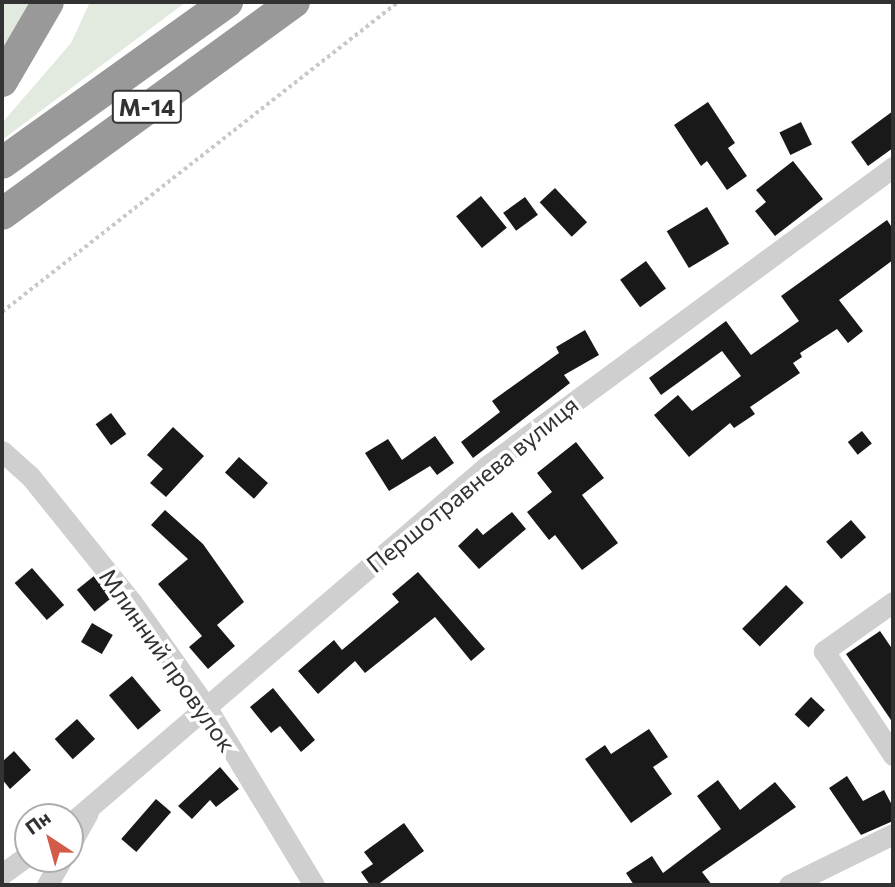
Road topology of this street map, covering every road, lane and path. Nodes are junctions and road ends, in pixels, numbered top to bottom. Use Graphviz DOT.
graph roads {
  1 [pos="48,2"];
  2 [pos="227,2"];
  3 [pos="296,2"];
  4 [pos="398,2"];
  5 [pos="2,81"];
  6 [pos="2,163"];
  7 [pos="893,167"];
  8 [pos="2,214"];
  9 [pos="2,312"];
  10 [pos="2,451"];
  11 [pos="893,602"];
  12 [pos="205,705"];
  13 [pos="893,755"];
  14 [pos="90,810"];
  15 [pos="84,814"];
  16 [pos="84,820"];
  17 [pos="893,834"];
  18 [pos="314,885"];
  19 [pos="789,885"];
  1 -- 5 [label="highway"];
  2 -- 6 [label="highway, М-14"];
  3 -- 8 [label="highway, М-14"];
  4 -- 9 [label="path"];
  7 -- 12 [label="street, Першотравнева вулиця"];
  10 -- 12 [label="street, Млинний провулок"];
  11 -- 13 [label="street"];
  12 -- 14 [label="street, Першотравнева вулиця"];
  12 -- 18 [label="street, Млинний провулок"];
  14 -- 15 [label="street, Першотравнева вулиця"];
  14 -- 16 [label="street"];
  17 -- 19 [label="street"];
}
